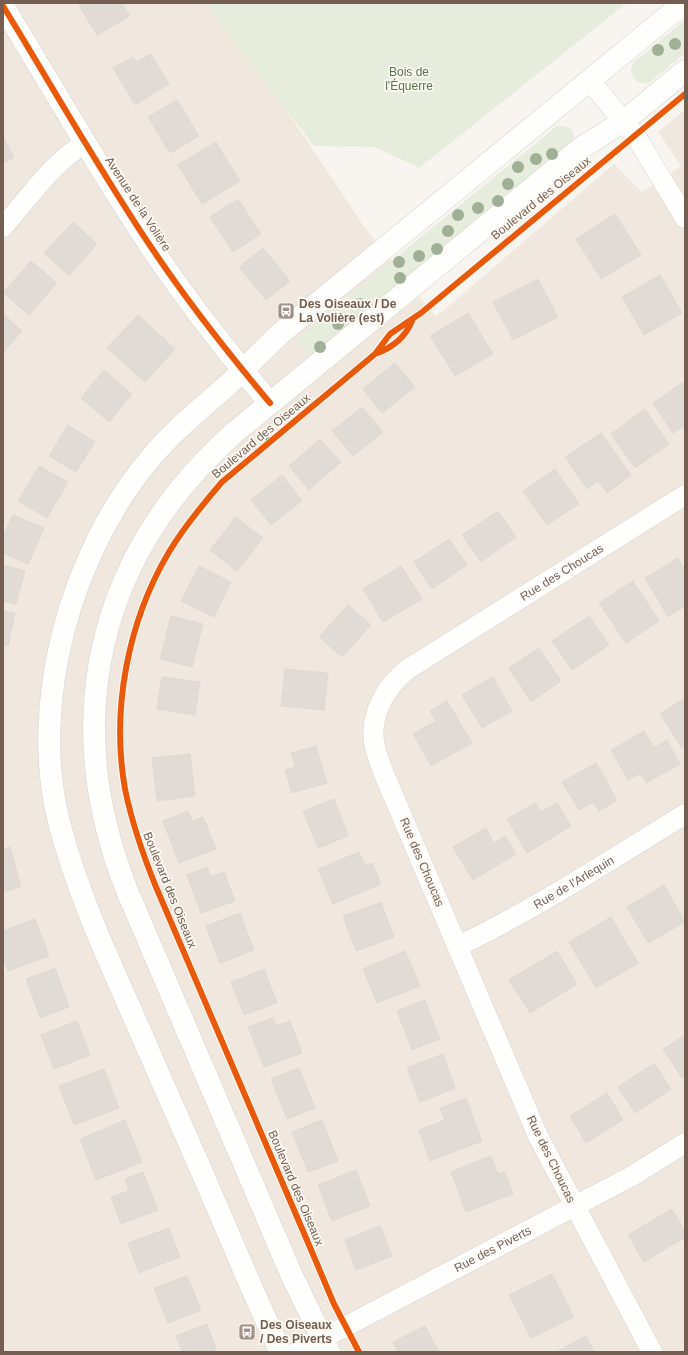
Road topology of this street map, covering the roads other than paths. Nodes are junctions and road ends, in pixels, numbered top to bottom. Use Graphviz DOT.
graph roads {
  1 [pos="684,3"];
  2 [pos="3,6"];
  3 [pos="685,71"];
  4 [pos="590,81"];
  5 [pos="624,121"];
  6 [pos="86,143"];
  7 [pos="685,218"];
  8 [pos="3,227"];
  9 [pos="243,371"];
  10 [pos="270,403"];
  11 [pos="685,495"];
  12 [pos="685,814"];
  13 [pos="458,946"];
  14 [pos="685,1142"];
  15 [pos="574,1207"];
  16 [pos="325,1346"];
  17 [pos="281,1352"];
  18 [pos="297,1352"];
  19 [pos="652,1352"];
  1 -- 4 [label="street"];
  2 -- 6 [label="street, Avenue de la Volière"];
  3 -- 5 [label="street, Boulevard des Oiseaux"];
  4 -- 5 [label="street"];
  4 -- 9 [label="street"];
  5 -- 7 [label="street"];
  5 -- 10 [label="street, Boulevard des Oiseaux"];
  6 -- 8 [label="street"];
  6 -- 9 [label="street, Avenue de la Volière"];
  9 -- 10 [label="street, Avenue de la Volière"];
  9 -- 17 [label="street"];
  10 -- 16 [label="street, Boulevard des Oiseaux"];
  11 -- 13 [label="street, Rue des Choucas"];
  12 -- 13 [label="street, Rue de l'Arlequin"];
  13 -- 15 [label="street, Rue des Choucas"];
  14 -- 15 [label="street, Rue des Piverts"];
  15 -- 16 [label="street, Rue des Piverts"];
  15 -- 19 [label="street, Rue des Choucas"];
  16 -- 18 [label="street, Rue des Piverts"];
}
